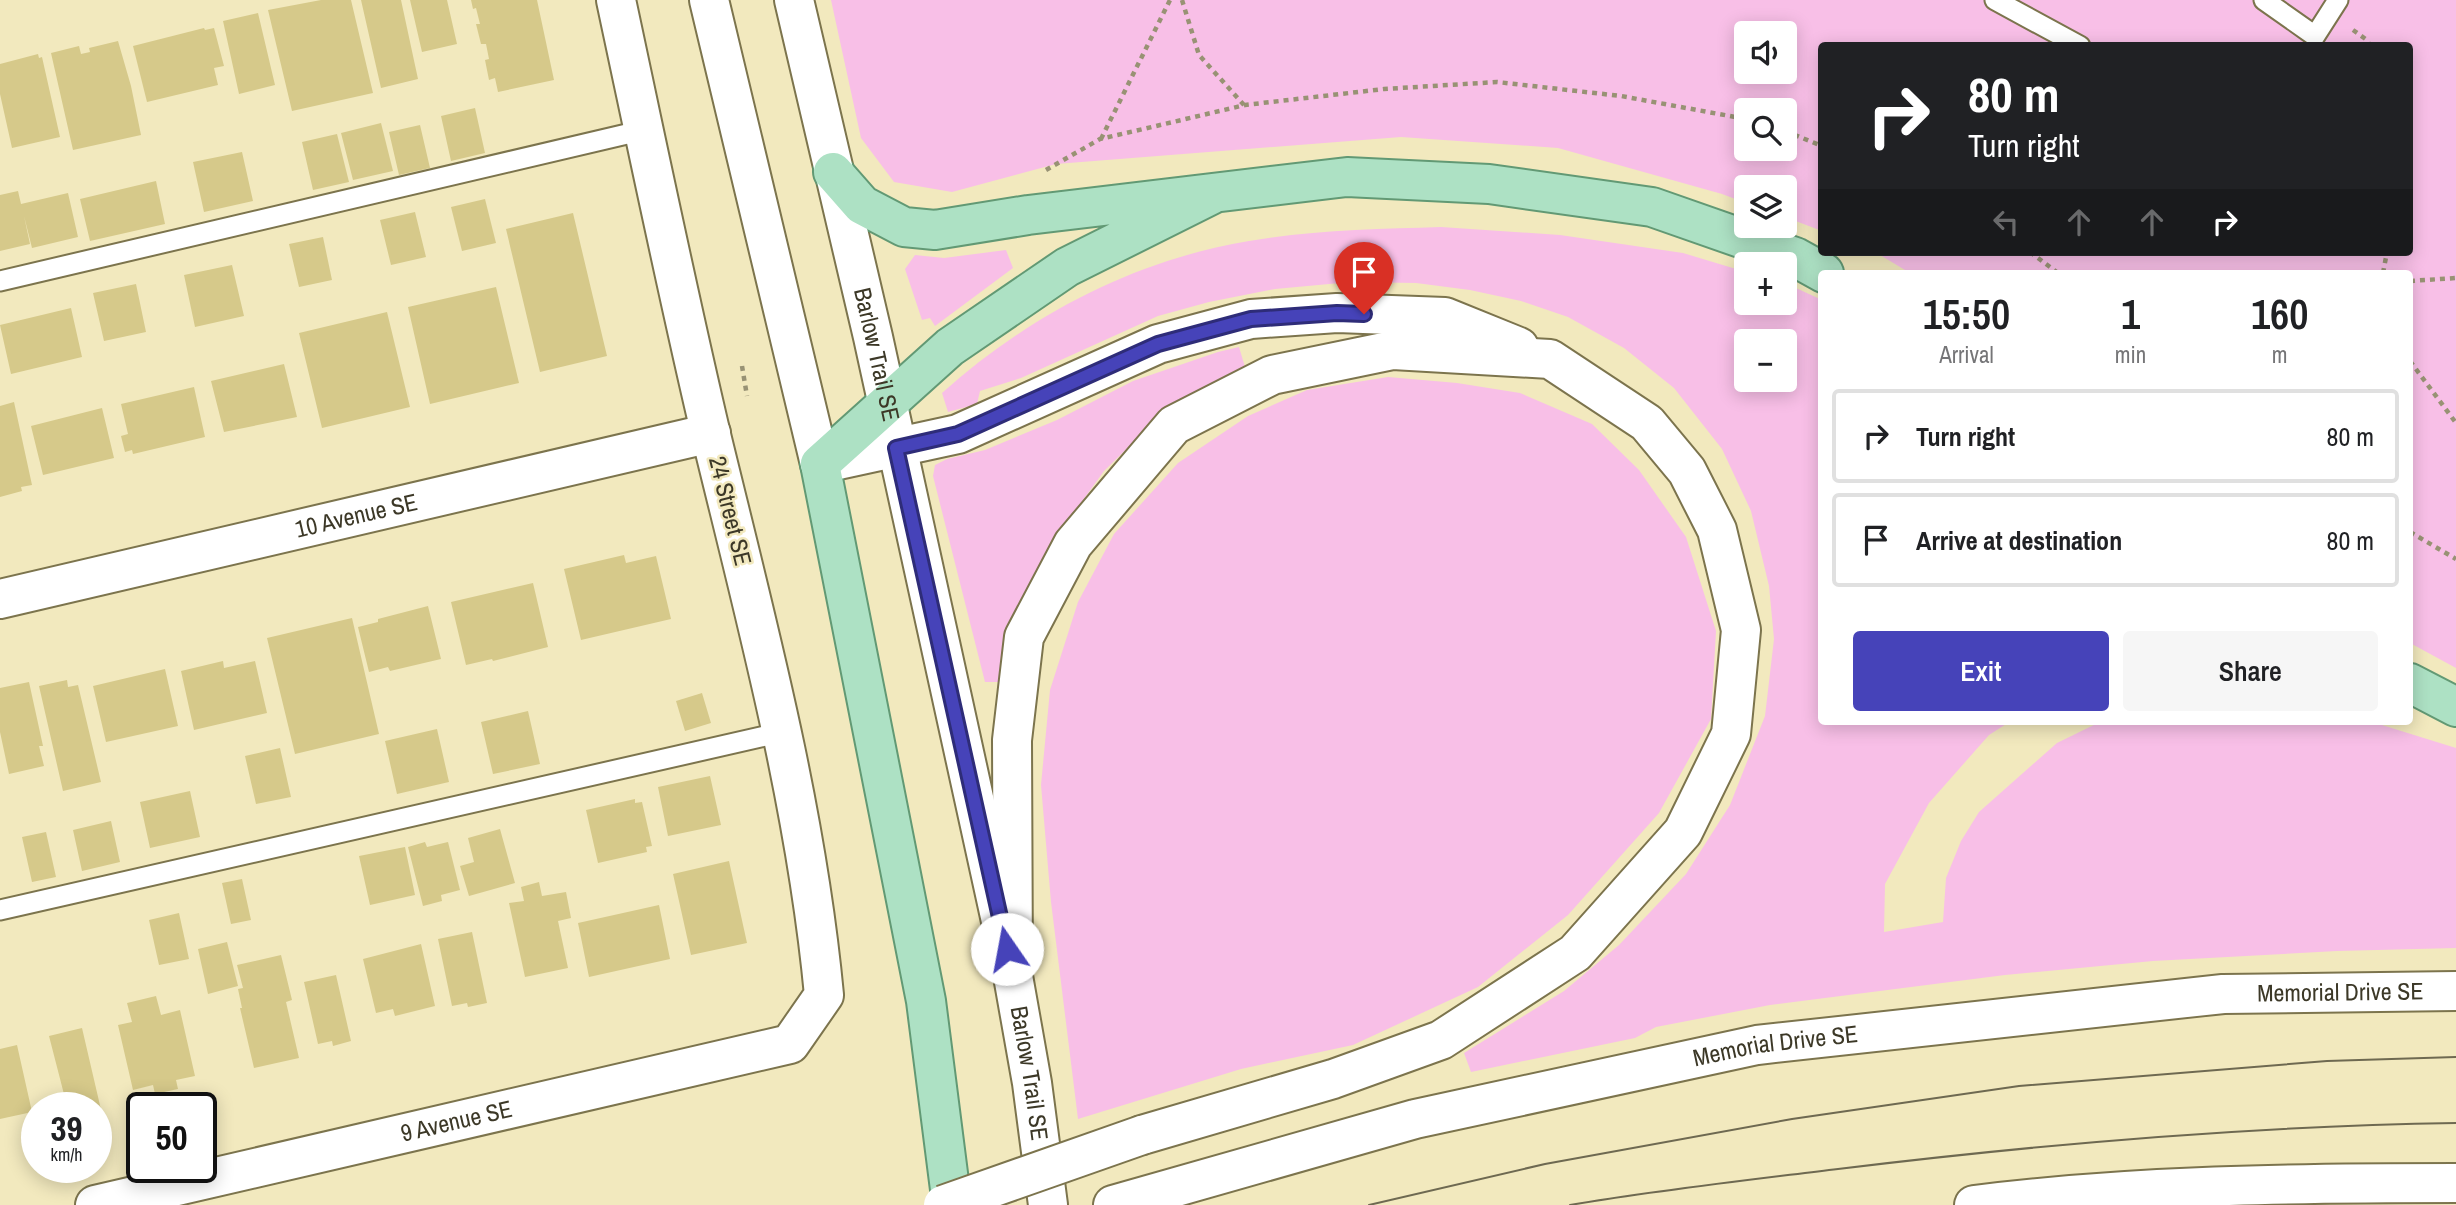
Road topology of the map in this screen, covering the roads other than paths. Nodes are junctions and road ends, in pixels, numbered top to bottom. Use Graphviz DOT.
graph roads {
  1 [pos="616,0"];
  2 [pos="709,0"];
  3 [pos="794,0"];
  4 [pos="1995,0"];
  5 [pos="2264,0"];
  6 [pos="2338,0"];
  7 [pos="2311,41"];
  8 [pos="2073,42"];
  9 [pos="644,130"];
  10 [pos="833,172"];
  11 [pos="1215,193"];
  12 [pos="1819,270"];
  13 [pos="0,281"];
  14 [pos="1550,359"];
  15 [pos="887,403"];
  16 [pos="711,433"];
  17 [pos="896,448"];
  18 [pos="820,464"];
  19 [pos="0,598"];
  20 [pos="2413,685"];
  21 [pos="2456,707"];
  22 [pos="783,732"];
  23 [pos="0,910"];
  24 [pos="1013,976"];
  25 [pos="2456,991"];
  26 [pos="807,1020"];
  27 [pos="2456,1183"];
  28 [pos="95,1205"];
  29 [pos="943,1205"];
  30 [pos="952,1205"];
  31 [pos="1048,1205"];
  32 [pos="1113,1205"];
  33 [pos="1974,1205"];
  1 -- 9 [label="main road, 24 Street SE"];
  2 -- 18 [label="main road"];
  3 -- 10 [label="main road, Barlow Trail SE"];
  4 -- 8 [label="lane"];
  5 -- 7 [label="lane"];
  6 -- 7 [label="lane"];
  9 -- 13 [label="lane"];
  9 -- 16 [label="main road, 24 Street SE"];
  10 -- 11 [label="main road"];
  10 -- 15 [label="main road, Barlow Trail SE"];
  11 -- 12 [label="main road"];
  11 -- 15 [label="main road"];
  14 -- 17 [label="main road"];
  14 -- 24 [label="main road"];
  14 -- 29 [label="main road, bridge"];
  15 -- 17 [label="main road, Barlow Trail SE"];
  15 -- 18 [label="main road"];
  16 -- 19 [label="main road, 10 Avenue SE"];
  16 -- 22 [label="main road, 24 Street SE"];
  17 -- 18 [label="main road"];
  17 -- 24 [label="main road, Barlow Trail SE"];
  18 -- 30 [label="main road"];
  20 -- 21 [label="main road"];
  22 -- 23 [label="lane"];
  22 -- 26 [label="main road, 24 Street SE"];
  24 -- 31 [label="main road, Barlow Trail SE"];
  25 -- 32 [label="main road, Memorial Drive SE"];
  26 -- 28 [label="main road, 9 Avenue SE"];
  27 -- 33 [label="main road"];
}
